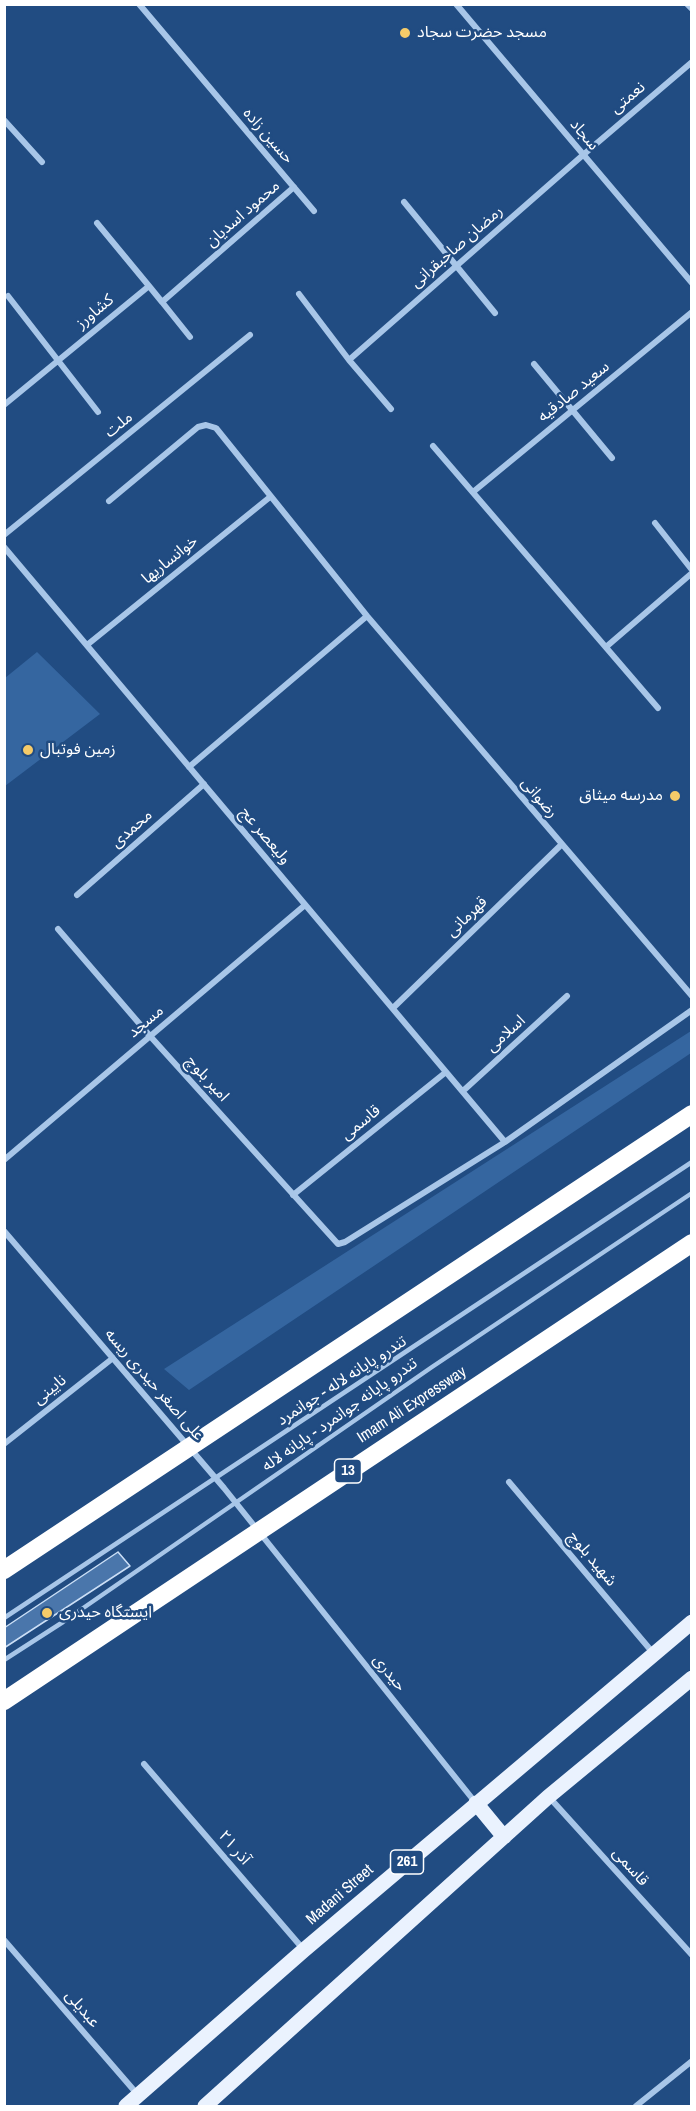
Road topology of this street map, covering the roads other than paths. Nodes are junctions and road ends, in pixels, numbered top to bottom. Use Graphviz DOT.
graph roads {
  1 [pos="139,4"];
  2 [pos="687,4"];
  3 [pos="456,5"];
  4 [pos="692,9"];
  5 [pos="692,62"];
  6 [pos="4,120"];
  7 [pos="583,155"];
  8 [pos="42,162"];
  9 [pos="294,187"];
  10 [pos="404,202"];
  11 [pos="314,211"];
  12 [pos="97,223"];
  13 [pos="456,266"];
  14 [pos="692,283"];
  15 [pos="149,286"];
  16 [pos="299,294"];
  17 [pos="8,296"];
  18 [pos="162,302"];
  19 [pos="692,312"];
  20 [pos="495,313"];
  21 [pos="250,335"];
  22 [pos="190,337"];
  23 [pos="59,360"];
  24 [pos="349,360"];
  25 [pos="534,363"];
  26 [pos="4,405"];
  27 [pos="391,409"];
  28 [pos="573,410"];
  29 [pos="98,412"];
  30 [pos="433,446"];
  31 [pos="612,458"];
  32 [pos="473,492"];
  33 [pos="270,496"];
  34 [pos="109,501"];
  35 [pos="655,523"];
  36 [pos="4,535"];
  37 [pos="4,547"];
  38 [pos="692,572"];
  39 [pos="367,616"];
  40 [pos="87,645"];
  41 [pos="606,647"];
  42 [pos="658,708"];
  43 [pos="189,767"];
  44 [pos="204,784"];
  45 [pos="561,845"];
  46 [pos="77,894"];
  47 [pos="305,905"];
  48 [pos="58,929"];
  49 [pos="567,996"];
  50 [pos="692,996"];
  51 [pos="393,1008"];
  52 [pos="692,1010"];
  53 [pos="150,1036"];
  54 [pos="446,1072"];
  55 [pos="463,1091"];
  56 [pos="692,1114"];
  57 [pos="506,1142"];
  58 [pos="4,1160"];
  59 [pos="692,1162"];
  60 [pos="692,1193"];
  61 [pos="293,1195"];
  62 [pos="4,1231"];
  63 [pos="692,1243"];
  64 [pos="113,1358"];
  65 [pos="4,1444"];
  66 [pos="509,1482"];
  67 [pos="281,1560"];
  68 [pos="4,1570"];
  69 [pos="4,1618"];
  70 [pos="692,1622"];
  71 [pos="655,1654"];
  72 [pos="4,1660"];
  73 [pos="692,1678"];
  74 [pos="4,1701"];
  75 [pos="144,1764"];
  76 [pos="548,1797"];
  77 [pos="476,1803"];
  78 [pos="504,1837"];
  79 [pos="4,1941"];
  80 [pos="304,1950"];
  81 [pos="692,1955"];
  82 [pos="692,2061"];
  83 [pos="138,2096"];
  84 [pos="126,2106"];
  85 [pos="205,2106"];
  86 [pos="636,2106"];
  1 -- 9 [label="street, حسین زاده"];
  2 -- 4 [label="street"];
  3 -- 7 [label="street, سجاد"];
  5 -- 7 [label="street, نعمتی"];
  6 -- 8 [label="street"];
  7 -- 13 [label="street, رمضان صاحبقرانی"];
  7 -- 14 [label="street, سجاد"];
  9 -- 11 [label="street, حسین زاده"];
  9 -- 18 [label="street, محمود اسدیان"];
  10 -- 13 [label="street"];
  12 -- 15 [label="street"];
  13 -- 20 [label="street"];
  13 -- 24 [label="street, رمضان صاحبقرانی"];
  15 -- 18 [label="street"];
  15 -- 23 [label="street, کشاورز"];
  16 -- 24 [label="street"];
  17 -- 23 [label="street"];
  18 -- 22 [label="street"];
  19 -- 28 [label="street, سعید صادقیه"];
  21 -- 36 [label="street, ملت"];
  23 -- 26 [label="street, کشاورز"];
  23 -- 29 [label="street"];
  24 -- 27 [label="street"];
  25 -- 28 [label="street"];
  28 -- 31 [label="street"];
  28 -- 32 [label="street, سعید صادقیه"];
  30 -- 32 [label="street"];
  32 -- 41 [label="street"];
  33 -- 34 [label="street, رضوانی"];
  33 -- 39 [label="street, رضوانی"];
  33 -- 40 [label="street, خوانساریها"];
  35 -- 38 [label="street"];
  37 -- 40 [label="street, ولیعصر عج"];
  38 -- 41 [label="street"];
  39 -- 43 [label="street"];
  39 -- 45 [label="street, رضوانی"];
  40 -- 43 [label="street, ولیعصر عج"];
  41 -- 42 [label="street"];
  43 -- 44 [label="street, ولیعصر عج"];
  44 -- 46 [label="street, محمدی"];
  44 -- 47 [label="street, ولیعصر عج"];
  45 -- 50 [label="street, رضوانی"];
  45 -- 51 [label="street, قهرمانی"];
  47 -- 51 [label="street, ولیعصر عج"];
  47 -- 53 [label="street, مسجد"];
  48 -- 53 [label="street, امیر بلوچ"];
  49 -- 55 [label="street, اسلامی"];
  51 -- 54 [label="street, ولیعصر عج"];
  52 -- 57 [label="street"];
  53 -- 58 [label="street, مسجد"];
  53 -- 61 [label="street, امیر بلوچ"];
  54 -- 55 [label="street, ولیعصر عج"];
  54 -- 61 [label="street, قاسمی"];
  55 -- 57 [label="street, ولیعصر عج"];
  56 -- 68 [label="highway"];
  57 -- 61 [label="street, امیر بلوچ"];
  59 -- 69 [label="lane, تندرو پایانه لاله - جوانمرد"];
  60 -- 72 [label="lane, تندرو پایانه جوانمرد - پایانه لاله"];
  62 -- 64 [label="street, علی اصغر حیدری ریسه"];
  63 -- 74 [label="highway, Imam Ali Expressway / 13"];
  64 -- 65 [label="street, نایینی"];
  64 -- 67 [label="street, علی اصغر حیدری ریسه"];
  66 -- 71 [label="street, شهید بلوچ"];
  67 -- 77 [label="street, حیدری"];
  70 -- 71 [label="main road, Madani Street / 261"];
  71 -- 77 [label="main road, Madani Street / 261"];
  73 -- 76 [label="main road"];
  75 -- 80 [label="street, آذر ۲۱"];
  76 -- 78 [label="main road"];
  76 -- 81 [label="street, قاسمی"];
  77 -- 78 [label="main road"];
  77 -- 80 [label="main road, Madani Street / 261"];
  78 -- 85 [label="main road"];
  79 -- 83 [label="street, عبدیلی"];
  80 -- 83 [label="main road, Madani Street / 261"];
  82 -- 86 [label="street"];
  83 -- 84 [label="main road, Madani Street / 261"];
}
